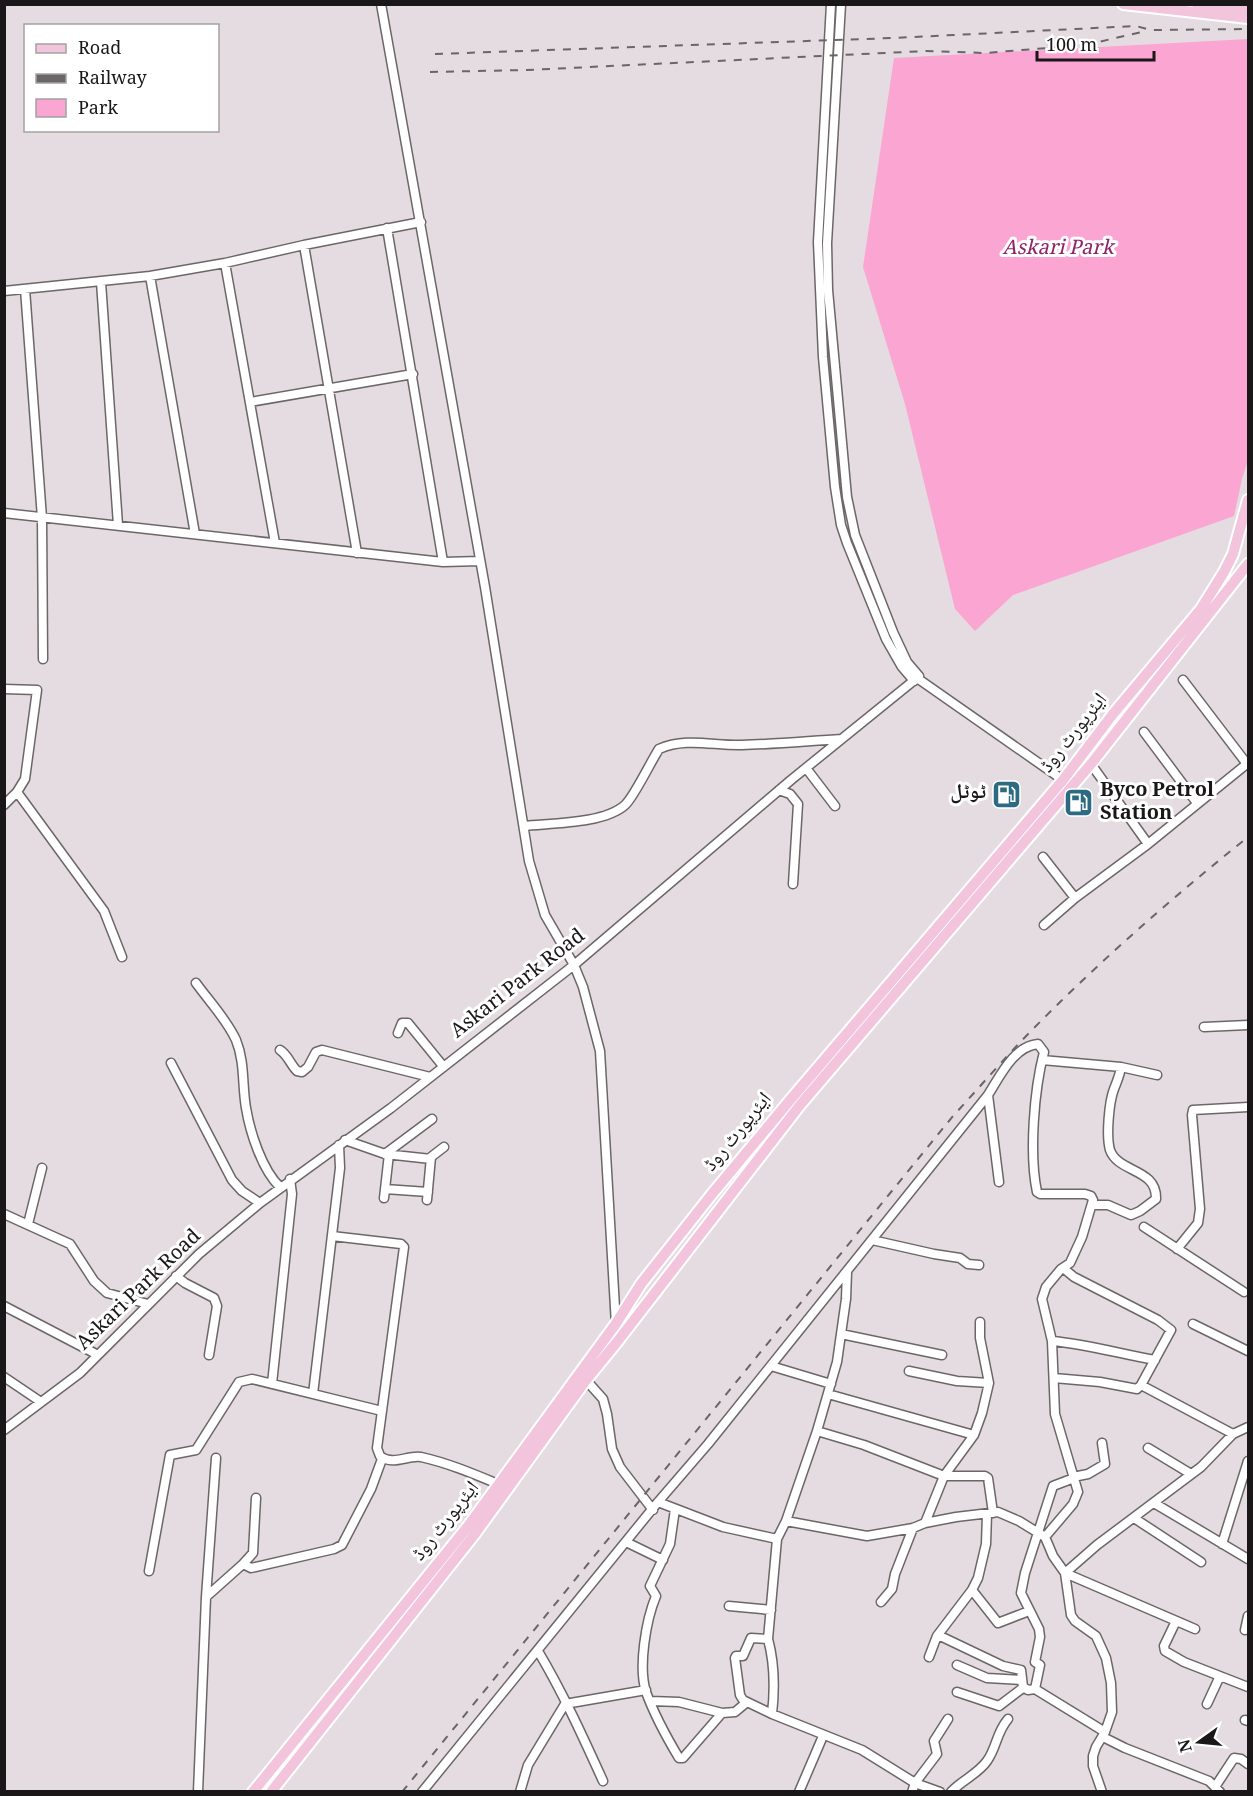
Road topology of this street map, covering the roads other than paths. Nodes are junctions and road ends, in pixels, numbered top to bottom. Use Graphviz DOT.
graph roads {
  1 [pos="381,4"];
  2 [pos="831,4"];
  3 [pos="842,4"];
  4 [pos="1123,4"];
  5 [pos="1197,4"];
  6 [pos="1248,11"];
  7 [pos="1248,18"];
  8 [pos="421,222"];
  9 [pos="387,228"];
  10 [pos="304,244"];
  11 [pos="225,263"];
  12 [pos="150,276"];
  13 [pos="101,282"];
  14 [pos="25,289"];
  15 [pos="4,291"];
  16 [pos="413,374"];
  17 [pos="330,388"];
  18 [pos="250,402"];
  19 [pos="1248,500"];
  20 [pos="4,513"];
  21 [pos="42,518"];
  22 [pos="118,525"];
  23 [pos="1248,527"];
  24 [pos="195,534"];
  25 [pos="274,543"];
  26 [pos="1235,547"];
  27 [pos="357,553"];
  28 [pos="480,561"];
  29 [pos="443,562"];
  30 [pos="1248,564"];
  31 [pos="42,659"];
  32 [pos="917,678"];
  33 [pos="1183,680"];
  34 [pos="4,689"];
  35 [pos="1144,732"];
  36 [pos="841,739"];
  37 [pos="1091,764"];
  38 [pos="1248,764"];
  39 [pos="806,768"];
  40 [pos="1063,780"];
  41 [pos="779,790"];
  42 [pos="17,792"];
  43 [pos="1197,802"];
  44 [pos="4,805"];
  45 [pos="836,806"];
  46 [pos="524,826"];
  47 [pos="1148,844"];
  48 [pos="1043,856"];
  49 [pos="793,884"];
  50 [pos="1075,898"];
  51 [pos="1044,925"];
  52 [pos="122,957"];
  53 [pos="574,965"];
  54 [pos="196,983"];
  55 [pos="1248,1025"];
  56 [pos="1203,1027"];
  57 [pos="398,1033"];
  58 [pos="280,1050"];
  59 [pos="1042,1060"];
  60 [pos="171,1063"];
  61 [pos="443,1066"];
  62 [pos="1121,1067"];
  63 [pos="1157,1075"];
  64 [pos="430,1077"];
  65 [pos="988,1095"];
  66 [pos="1248,1107"];
  67 [pos="432,1119"];
  68 [pos="342,1142"];
  69 [pos="444,1147"];
  70 [pos="387,1154"];
  71 [pos="431,1159"];
  72 [pos="42,1168"];
  73 [pos="290,1179"];
  74 [pos="999,1182"];
  75 [pos="280,1187"];
  76 [pos="260,1203"];
  77 [pos="1092,1205"];
  78 [pos="4,1214"];
  79 [pos="28,1224"];
  80 [pos="1144,1227"];
  81 [pos="332,1236"];
  82 [pos="872,1240"];
  83 [pos="1177,1249"];
  84 [pos="979,1265"];
  85 [pos="1063,1268"];
  86 [pos="847,1272"];
  87 [pos="176,1276"];
  88 [pos="1244,1292"];
  89 [pos="148,1304"];
  90 [pos="4,1306"];
  91 [pos="980,1322"];
  92 [pos="1193,1324"];
  93 [pos="615,1325"];
  94 [pos="841,1334"];
  95 [pos="1052,1341"];
  96 [pos="617,1342"];
  97 [pos="1248,1351"];
  98 [pos="98,1354"];
  99 [pos="208,1354"];
  100 [pos="942,1355"];
  101 [pos="1155,1360"];
  102 [pos="771,1366"];
  103 [pos="909,1371"];
  104 [pos="4,1377"];
  105 [pos="1054,1378"];
  106 [pos="586,1380"];
  107 [pos="989,1383"];
  108 [pos="272,1384"];
  109 [pos="831,1384"];
  110 [pos="1142,1385"];
  111 [pos="313,1394"];
  112 [pos="828,1394"];
  113 [pos="41,1402"];
  114 [pos="382,1411"];
  115 [pos="1248,1427"];
  116 [pos="4,1430"];
  117 [pos="817,1431"];
  118 [pos="1233,1434"];
  119 [pos="974,1435"];
  120 [pos="1102,1443"];
  121 [pos="1148,1448"];
  122 [pos="216,1458"];
  123 [pos="382,1459"];
  124 [pos="1248,1461"];
  125 [pos="1191,1474"];
  126 [pos="944,1476"];
  127 [pos="1074,1478"];
  128 [pos="498,1484"];
  129 [pos="256,1498"];
  130 [pos="1154,1503"];
  131 [pos="655,1506"];
  132 [pos="675,1509"];
  133 [pos="990,1513"];
  134 [pos="1134,1518"];
  135 [pos="786,1521"];
  136 [pos="925,1523"];
  137 [pos="913,1528"];
  138 [pos="1042,1535"];
  139 [pos="777,1539"];
  140 [pos="626,1542"];
  141 [pos="1222,1544"];
  142 [pos="1248,1559"];
  143 [pos="663,1560"];
  144 [pos="1201,1562"];
  145 [pos="243,1564"];
  146 [pos="149,1571"];
  147 [pos="1065,1573"];
  148 [pos="972,1590"];
  149 [pos="206,1597"];
  150 [pos="881,1602"];
  151 [pos="729,1606"];
  152 [pos="771,1610"];
  153 [pos="1029,1611"];
  154 [pos="1248,1616"];
  155 [pos="1176,1621"];
  156 [pos="1196,1629"];
  157 [pos="1245,1630"];
  158 [pos="938,1635"];
  159 [pos="768,1639"];
  160 [pos="538,1651"];
  161 [pos="929,1657"];
  162 [pos="957,1665"];
  163 [pos="1220,1676"];
  164 [pos="1022,1684"];
  165 [pos="1248,1687"];
  166 [pos="1035,1689"];
  167 [pos="646,1690"];
  168 [pos="957,1692"];
  169 [pos="651,1701"];
  170 [pos="747,1702"];
  171 [pos="565,1704"];
  172 [pos="1207,1704"];
  173 [pos="722,1713"];
  174 [pos="772,1714"];
  175 [pos="948,1719"];
  176 [pos="1008,1719"];
  177 [pos="1104,1735"];
  178 [pos="823,1736"];
  179 [pos="1248,1764"];
  180 [pos="603,1781"];
  181 [pos="913,1787"];
  182 [pos="1218,1789"];
  183 [pos="198,1791"];
  184 [pos="253,1791"];
  185 [pos="271,1791"];
  186 [pos="422,1791"];
  187 [pos="520,1791"];
  188 [pos="799,1791"];
  189 [pos="940,1791"];
  190 [pos="951,1791"];
  191 [pos="1102,1791"];
  1 -- 8 [label="street"];
  2 -- 32 [label="street"];
  3 -- 32 [label="street"];
  4 -- 7 [label="main road"];
  5 -- 6 [label="main road"];
  8 -- 9 [label="street"];
  8 -- 28 [label="street"];
  9 -- 10 [label="street"];
  9 -- 16 [label="street"];
  10 -- 11 [label="street"];
  10 -- 17 [label="street"];
  11 -- 12 [label="street"];
  11 -- 18 [label="street"];
  12 -- 13 [label="street"];
  12 -- 24 [label="street"];
  13 -- 14 [label="street"];
  13 -- 22 [label="street"];
  14 -- 15 [label="street"];
  14 -- 21 [label="street"];
  16 -- 17 [label="street"];
  16 -- 29 [label="street"];
  17 -- 18 [label="street"];
  17 -- 27 [label="street"];
  18 -- 25 [label="street"];
  19 -- 26 [label="main road, ایئرپورٹ روڈ"];
  20 -- 21 [label="street"];
  21 -- 22 [label="street"];
  21 -- 31 [label="street"];
  22 -- 24 [label="street"];
  23 -- 26 [label="main road"];
  24 -- 25 [label="street"];
  25 -- 27 [label="street"];
  26 -- 40 [label="main road, ایئرپورٹ روڈ"];
  27 -- 29 [label="street"];
  28 -- 29 [label="street"];
  28 -- 46 [label="street"];
  30 -- 37 [label="main road, ایئرپورٹ روڈ"];
  32 -- 36 [label="street, Askari Park Road"];
  32 -- 40 [label="street"];
  33 -- 38 [label="street"];
  34 -- 42 [label="street"];
  35 -- 43 [label="street"];
  36 -- 39 [label="street, Askari Park Road"];
  36 -- 46 [label="street"];
  37 -- 47 [label="street"];
  37 -- 96 [label="main road, ایئرپورٹ روڈ"];
  38 -- 43 [label="street"];
  39 -- 41 [label="street, Askari Park Road"];
  39 -- 45 [label="street"];
  40 -- 93 [label="main road, ایئرپورٹ روڈ"];
  41 -- 49 [label="street"];
  41 -- 53 [label="street, Askari Park Road"];
  42 -- 44 [label="street"];
  42 -- 52 [label="street"];
  43 -- 47 [label="street"];
  46 -- 53 [label="street"];
  47 -- 50 [label="street"];
  48 -- 50 [label="street"];
  50 -- 51 [label="street"];
  53 -- 61 [label="street, Askari Park Road"];
  53 -- 93 [label="street"];
  54 -- 75 [label="street"];
  55 -- 56 [label="street"];
  57 -- 61 [label="street"];
  58 -- 64 [label="street"];
  59 -- 62 [label="street"];
  59 -- 65 [label="street"];
  59 -- 77 [label="street"];
  60 -- 76 [label="street"];
  61 -- 64 [label="street, Askari Park Road"];
  62 -- 63 [label="street"];
  62 -- 77 [label="street"];
  64 -- 68 [label="street, Askari Park Road"];
  65 -- 74 [label="street"];
  65 -- 82 [label="street"];
  66 -- 83 [label="street"];
  67 -- 70 [label="street"];
  68 -- 70 [label="street"];
  68 -- 73 [label="street, Askari Park Road"];
  68 -- 81 [label="street"];
  69 -- 71 [label="street"];
  70 -- 71 [label="street"];
  70 -- 71 [label="street"];
  72 -- 79 [label="street"];
  73 -- 75 [label="street, Askari Park Road"];
  73 -- 108 [label="street"];
  75 -- 76 [label="street, Askari Park Road"];
  76 -- 87 [label="street, Askari Park Road"];
  77 -- 85 [label="street"];
  78 -- 79 [label="street"];
  79 -- 89 [label="street"];
  80 -- 83 [label="street"];
  81 -- 111 [label="street"];
  81 -- 114 [label="street"];
  82 -- 84 [label="street"];
  82 -- 86 [label="street"];
  83 -- 88 [label="street"];
  85 -- 95 [label="street"];
  85 -- 101 [label="street"];
  86 -- 94 [label="street"];
  86 -- 102 [label="street"];
  87 -- 89 [label="street, Askari Park Road"];
  87 -- 99 [label="street"];
  89 -- 98 [label="street, Askari Park Road"];
  90 -- 98 [label="street"];
  91 -- 107 [label="street"];
  92 -- 97 [label="street"];
  93 -- 96 [label="street"];
  93 -- 128 [label="main road, ایئرپورٹ روڈ"];
  94 -- 100 [label="street"];
  94 -- 109 [label="street"];
  95 -- 101 [label="street"];
  95 -- 105 [label="street"];
  96 -- 106 [label="main road, ایئرپورٹ روڈ"];
  98 -- 113 [label="street, Askari Park Road"];
  101 -- 110 [label="street"];
  102 -- 109 [label="street"];
  102 -- 131 [label="street"];
  103 -- 107 [label="street"];
  104 -- 113 [label="street"];
  105 -- 110 [label="street"];
  105 -- 127 [label="street"];
  106 -- 131 [label="street"];
  106 -- 185 [label="main road, ایئرپورٹ روڈ"];
  107 -- 119 [label="street"];
  108 -- 111 [label="street"];
  108 -- 146 [label="street"];
  109 -- 112 [label="street"];
  110 -- 118 [label="street"];
  111 -- 114 [label="street"];
  112 -- 117 [label="street"];
  112 -- 119 [label="street"];
  113 -- 116 [label="street, Askari Park Road"];
  114 -- 123 [label="street"];
  115 -- 118 [label="street"];
  117 -- 126 [label="street"];
  117 -- 135 [label="street"];
  118 -- 125 [label="street"];
  119 -- 126 [label="street"];
  120 -- 127 [label="street"];
  121 -- 125 [label="street"];
  122 -- 149 [label="street"];
  123 -- 128 [label="street"];
  123 -- 145 [label="street"];
  124 -- 141 [label="street"];
  125 -- 130 [label="street"];
  126 -- 133 [label="street"];
  126 -- 136 [label="street"];
  127 -- 138 [label="street"];
  127 -- 138 [label="street"];
  128 -- 184 [label="main road, ایئرپورٹ روڈ"];
  129 -- 145 [label="street"];
  130 -- 134 [label="street"];
  130 -- 141 [label="street"];
  131 -- 132 [label="street"];
  131 -- 140 [label="street"];
  132 -- 139 [label="street"];
  132 -- 143 [label="street"];
  133 -- 136 [label="street"];
  133 -- 138 [label="street"];
  133 -- 148 [label="street"];
  134 -- 144 [label="street"];
  134 -- 147 [label="street"];
  135 -- 137 [label="street"];
  135 -- 139 [label="street"];
  136 -- 137 [label="street"];
  137 -- 150 [label="street"];
  138 -- 147 [label="street"];
  138 -- 153 [label="street"];
  139 -- 152 [label="street"];
  140 -- 143 [label="street"];
  140 -- 160 [label="street"];
  141 -- 142 [label="street"];
  143 -- 167 [label="street"];
  145 -- 149 [label="street"];
  147 -- 155 [label="street"];
  147 -- 177 [label="street"];
  148 -- 153 [label="street"];
  148 -- 158 [label="street"];
  149 -- 183 [label="street"];
  151 -- 152 [label="street"];
  152 -- 159 [label="street"];
  153 -- 166 [label="street"];
  154 -- 157 [label="street"];
  155 -- 156 [label="street"];
  155 -- 163 [label="street"];
  158 -- 161 [label="street"];
  158 -- 164 [label="street"];
  159 -- 170 [label="street"];
  159 -- 174 [label="street"];
  160 -- 171 [label="street"];
  160 -- 186 [label="street"];
  162 -- 164 [label="street"];
  163 -- 165 [label="street"];
  163 -- 172 [label="street"];
  164 -- 166 [label="street"];
  164 -- 168 [label="street"];
  166 -- 177 [label="street"];
  167 -- 169 [label="street"];
  167 -- 171 [label="street"];
  169 -- 173 [label="street"];
  169 -- 173 [label="street"];
  170 -- 173 [label="street"];
  170 -- 174 [label="street"];
  171 -- 180 [label="street"];
  171 -- 187 [label="street"];
  174 -- 178 [label="street"];
  175 -- 181 [label="street"];
  176 -- 190 [label="street"];
  177 -- 182 [label="street"];
  177 -- 191 [label="street"];
  178 -- 181 [label="street"];
  178 -- 188 [label="street"];
  179 -- 182 [label="street"];
  181 -- 189 [label="street"];
}
